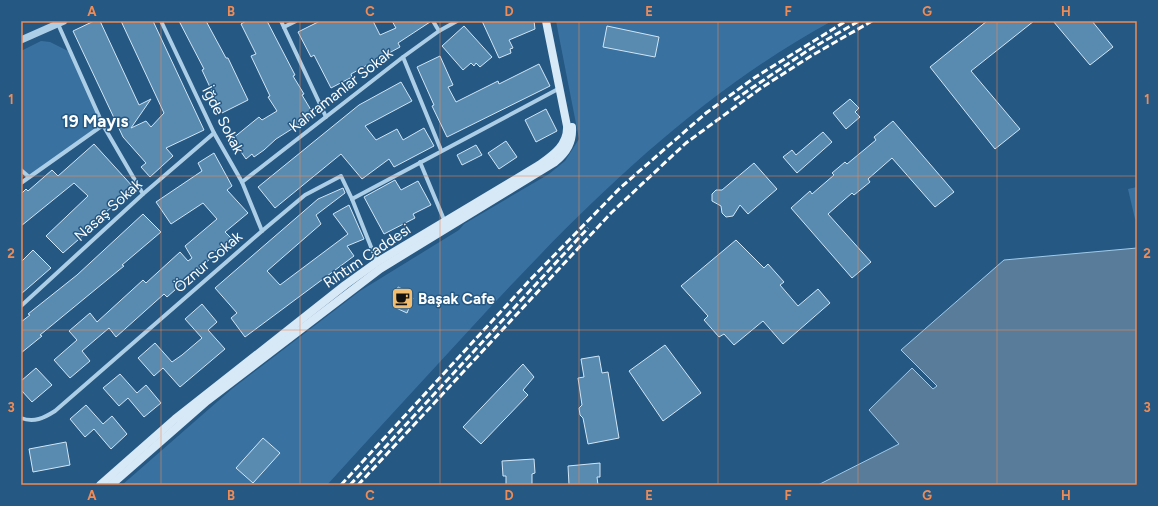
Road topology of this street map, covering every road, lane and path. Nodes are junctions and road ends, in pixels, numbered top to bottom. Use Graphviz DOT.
graph roads {
  1 [pos="161,21"];
  2 [pos="281,21"];
  3 [pos="296,21"];
  4 [pos="433,21"];
  5 [pos="457,21"];
  6 [pos="546,21"];
  7 [pos="551,21"];
  8 [pos="61,22"];
  9 [pos="284,27"];
  10 [pos="439,31"];
  11 [pos="21,40"];
  12 [pos="403,57"];
  13 [pos="560,88"];
  14 [pos="326,117"];
  15 [pos="103,125"];
  16 [pos="214,133"];
  17 [pos="441,150"];
  18 [pos="420,162"];
  19 [pos="21,170"];
  20 [pos="29,177"];
  21 [pos="242,182"];
  22 [pos="21,183"];
  23 [pos="143,194"];
  24 [pos="352,198"];
  25 [pos="445,222"];
  26 [pos="262,230"];
  27 [pos="377,262"];
  28 [pos="21,306"];
  29 [pos="21,418"];
  30 [pos="100,485"];
  31 [pos="111,485"];
  1 -- 16 [label="street, İğde Sokak"];
  2 -- 9 [label="street"];
  3 -- 9 [label="street"];
  4 -- 10 [label="street"];
  5 -- 10 [label="street, Kahramanlar Sokak"];
  6 -- 13 [label="main road, Rıhtım Caddesi"];
  7 -- 31 [label="main road, Rıhtım Caddesi"];
  8 -- 11 [label="street"];
  8 -- 15 [label="street"];
  9 -- 14 [label="street"];
  10 -- 12 [label="street, Kahramanlar Sokak"];
  12 -- 14 [label="street, Kahramanlar Sokak"];
  12 -- 17 [label="street"];
  13 -- 17 [label="street"];
  13 -- 25 [label="main road, Rıhtım Caddesi"];
  14 -- 21 [label="street, Kahramanlar Sokak"];
  15 -- 20 [label="street"];
  15 -- 23 [label="street"];
  16 -- 21 [label="street, İğde Sokak"];
  16 -- 23 [label="street, Nasaş Sokak"];
  17 -- 18 [label="street"];
  18 -- 24 [label="street"];
  18 -- 25 [label="street"];
  19 -- 20 [label="street"];
  20 -- 22 [label="street"];
  21 -- 26 [label="street, İğde Sokak"];
  23 -- 28 [label="street, Nasaş Sokak"];
  24 -- 26 [label="street, Öznur Sokak"];
  24 -- 27 [label="street, Öznur Sokak"];
  25 -- 27 [label="main road, Rıhtım Caddesi"];
  26 -- 29 [label="street, Öznur Sokak"];
  27 -- 30 [label="main road, Rıhtım Caddesi"];
}
